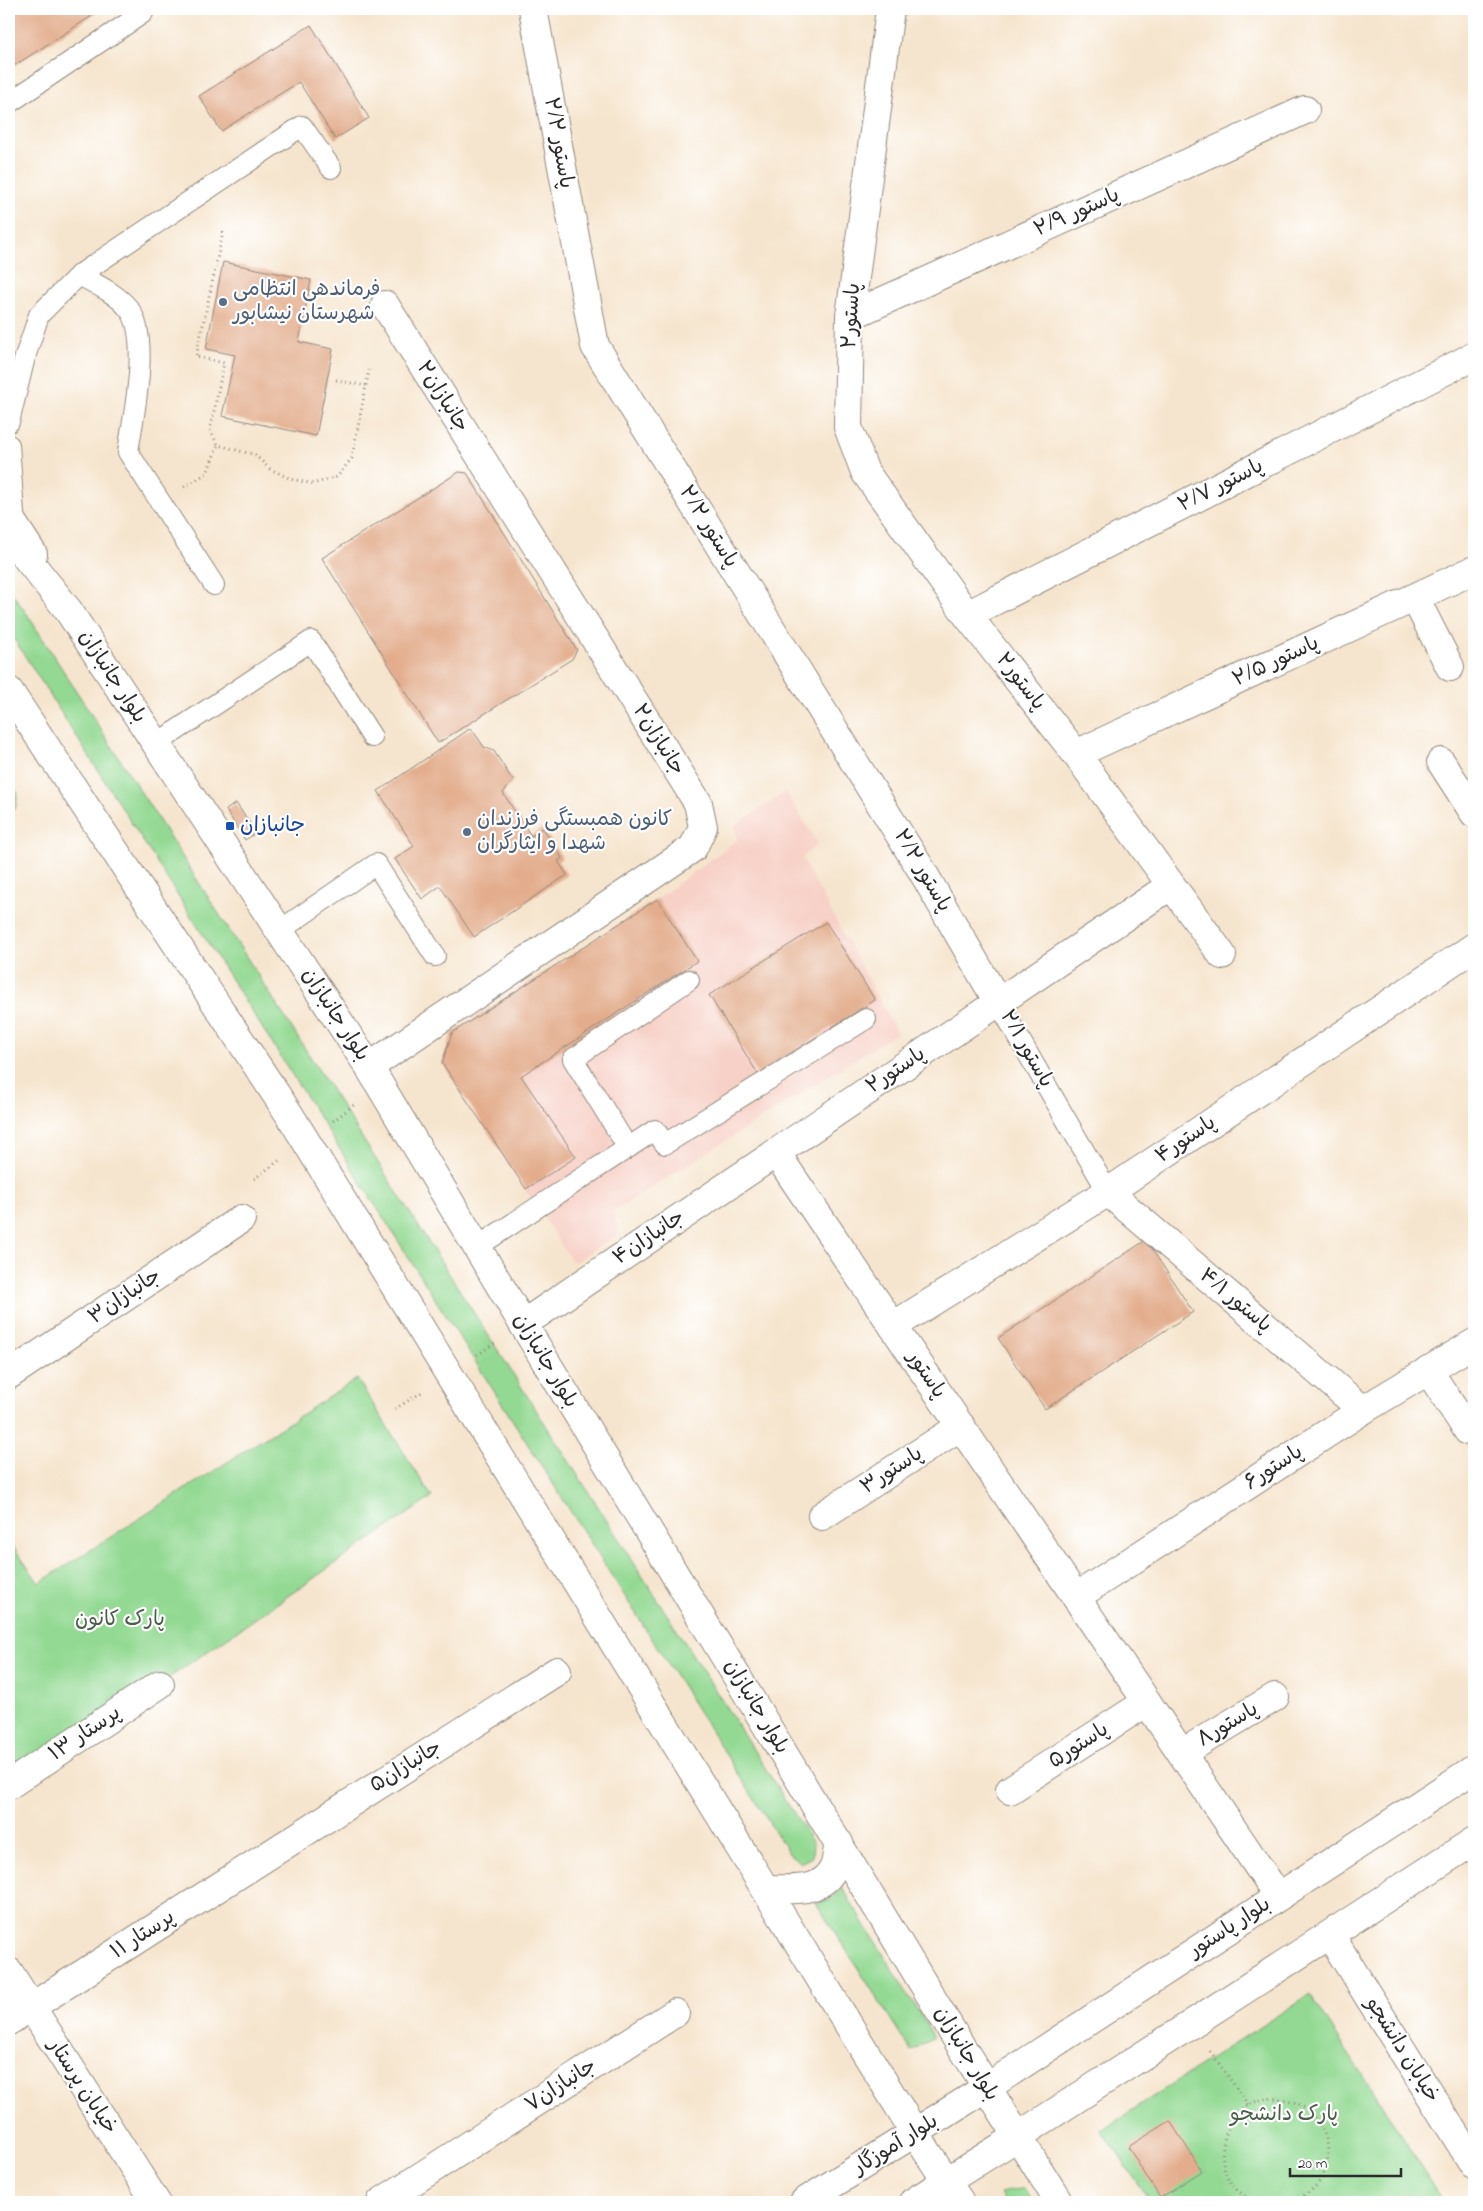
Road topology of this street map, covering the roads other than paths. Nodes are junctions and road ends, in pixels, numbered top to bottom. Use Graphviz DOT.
graph roads {
  1 [pos="140,9"];
  2 [pos="534,9"];
  3 [pos="890,9"];
  4 [pos="9,103"];
  5 [pos="1305,110"];
  6 [pos="331,168"];
  7 [pos="79,275"];
  8 [pos="385,305"];
  9 [pos="850,316"];
  10 [pos="1474,356"];
  11 [pos="9,422"];
  12 [pos="9,445"];
  13 [pos="11,527"];
  14 [pos="1474,570"];
  15 [pos="214,585"];
  16 [pos="1416,598"];
  17 [pos="967,615"];
  18 [pos="1450,667"];
  19 [pos="9,691"];
  20 [pos="372,737"];
  21 [pos="156,744"];
  22 [pos="1076,754"];
  23 [pos="1441,762"];
  24 [pos="1474,813"];
  25 [pos="1170,886"];
  26 [pos="279,931"];
  27 [pos="1474,946"];
  28 [pos="435,956"];
  29 [pos="1222,956"];
  30 [pos="689,980"];
  31 [pos="998,1002"];
  32 [pos="866,1018"];
  33 [pos="369,1066"];
  34 [pos="628,1148"];
  35 [pos="776,1153"];
  36 [pos="1108,1192"];
  37 [pos="241,1219"];
  38 [pos="477,1247"];
  39 [pos="523,1324"];
  40 [pos="893,1326"];
  41 [pos="1474,1343"];
  42 [pos="1428,1370"];
  43 [pos="9,1375"];
  44 [pos="1363,1410"];
  45 [pos="961,1426"];
  46 [pos="1468,1431"];
  47 [pos="822,1516"];
  48 [pos="1076,1597"];
  49 [pos="557,1671"];
  50 [pos="160,1684"];
  51 [pos="1275,1697"];
  52 [pos="1147,1702"];
  53 [pos="1182,1753"];
  54 [pos="1474,1769"];
  55 [pos="9,1785"];
  56 [pos="1010,1790"];
  57 [pos="1474,1841"];
  58 [pos="839,1843"];
  59 [pos="255,1863"];
  60 [pos="766,1889"];
  61 [pos="1278,1896"];
  62 [pos="1330,1934"];
  63 [pos="9,1972"];
  64 [pos="675,2013"];
  65 [pos="20,2014"];
  66 [pos="986,2088"];
  67 [pos="1465,2128"];
  68 [pos="915,2133"];
  69 [pos="1017,2137"];
  70 [pos="1474,2165"];
  71 [pos="953,2192"];
  72 [pos="156,2202"];
  73 [pos="381,2202"];
  74 [pos="804,2202"];
  75 [pos="913,2202"];
  76 [pos="1059,2202"];
  1 -- 4 [label="lane"];
  2 -- 31 [label="street, پاستور ۲/۲"];
  3 -- 9 [label="street, پاستور۲"];
  5 -- 9 [label="street, پاستور ۲/۹"];
  6 -- 7 [label="lane"];
  7 -- 11 [label="lane"];
  7 -- 15 [label="lane"];
  8 -- 33 [label="street, جانبازان۲"];
  9 -- 17 [label="street, پاستور۲"];
  10 -- 17 [label="street, پاستور ۲/۷"];
  12 -- 13 [label="lane"];
  13 -- 21 [label="street, بلوار جانبازان"];
  14 -- 16 [label="street, پاستور ۲/۵"];
  16 -- 18 [label="street"];
  16 -- 22 [label="street, پاستور ۲/۵"];
  17 -- 22 [label="street, پاستور۲"];
  19 -- 60 [label="street"];
  20 -- 21 [label="lane"];
  21 -- 26 [label="street, بلوار جانبازان"];
  22 -- 25 [label="street, پاستور۲"];
  23 -- 24 [label="street"];
  25 -- 29 [label="street"];
  25 -- 31 [label="street, پاستور۲"];
  26 -- 28 [label="lane"];
  26 -- 33 [label="street, بلوار جانبازان"];
  27 -- 36 [label="street, پاستور۴"];
  30 -- 34 [label="lane"];
  31 -- 35 [label="street, پاستور۲"];
  31 -- 36 [label="lane, پاستور ۲/۱"];
  32 -- 34 [label="lane"];
  33 -- 38 [label="street, بلوار جانبازان"];
  34 -- 38 [label="lane"];
  35 -- 39 [label="street, جانبازان۴"];
  35 -- 40 [label="street, پاستور"];
  36 -- 40 [label="street, پاستور۴"];
  36 -- 44 [label="street, پاستور ۴/۱"];
  37 -- 43 [label="street, جانبازان۳"];
  38 -- 39 [label="street, بلوار جانبازان"];
  39 -- 58 [label="street, بلوار جانبازان"];
  40 -- 45 [label="street, پاستور"];
  41 -- 42 [label="street, پاستور۶"];
  42 -- 44 [label="street, پاستور۶"];
  42 -- 46 [label="street"];
  44 -- 48 [label="street, پاستور۶"];
  45 -- 47 [label="street, پاستور۳"];
  45 -- 48 [label="street, پاستور"];
  48 -- 52 [label="street, پاستور"];
  49 -- 59 [label="street, جانبازان۵"];
  50 -- 55 [label="street, پرستار ۱۳"];
  51 -- 53 [label="street, پاستور۸"];
  52 -- 53 [label="street, پاستور"];
  52 -- 56 [label="street, پاستور۵"];
  53 -- 61 [label="street, پاستور"];
  54 -- 61 [label="street, بلوار پاستور"];
  57 -- 62 [label="street"];
  58 -- 60 [label="street"];
  58 -- 66 [label="street, بلوار جانبازان"];
  59 -- 65 [label="street, پرستار ۱۱"];
  60 -- 68 [label="street"];
  61 -- 66 [label="street, بلوار پاستور"];
  62 -- 67 [label="street, خیابان دانشجو"];
  62 -- 69 [label="street"];
  63 -- 65 [label="street, خیابان پرستار"];
  64 -- 73 [label="street, جانبازان۷"];
  65 -- 72 [label="street, خیابان پرستار"];
  66 -- 68 [label="street, بلوار آموزگار"];
  66 -- 69 [label="street, بلوار جانبازان"];
  67 -- 70 [label="street, خیابان دانشجو"];
  68 -- 71 [label="street"];
  68 -- 74 [label="street, بلوار آموزگار"];
  69 -- 71 [label="street"];
  69 -- 76 [label="street, بلوار جانبازان"];
  71 -- 75 [label="street"];
}
